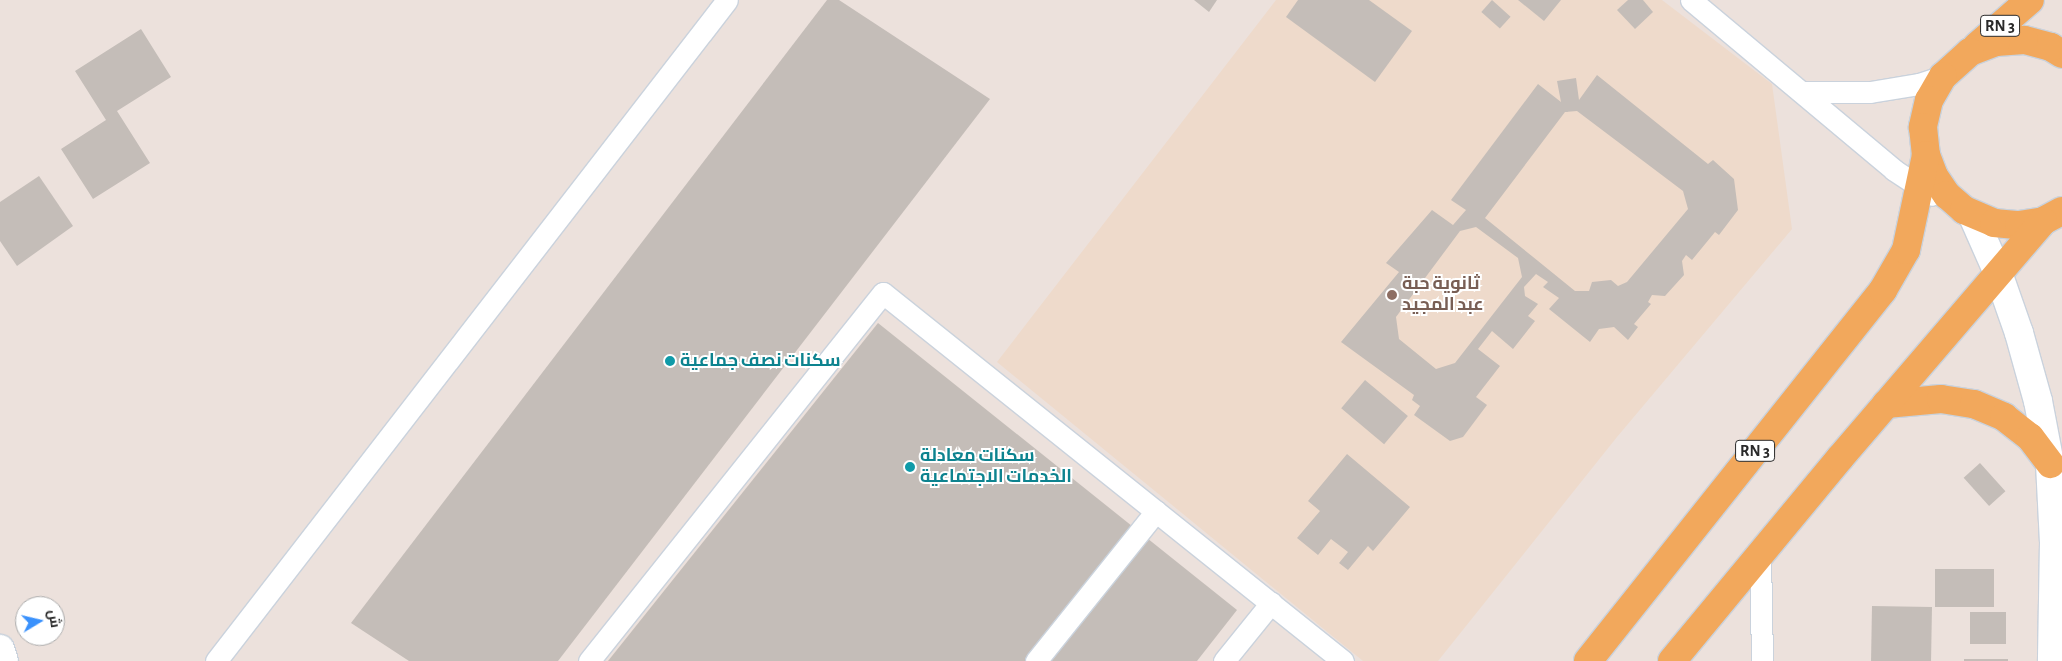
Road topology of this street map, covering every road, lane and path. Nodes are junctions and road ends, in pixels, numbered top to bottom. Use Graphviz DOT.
graph roads {
  1 [pos="727,0"];
  2 [pos="1692,0"];
  3 [pos="2030,0"];
  4 [pos="1970,52"];
  5 [pos="2062,54"];
  6 [pos="1943,76"];
  7 [pos="1803,92"];
  8 [pos="1926,156"];
  9 [pos="1920,189"];
  10 [pos="1968,212"];
  11 [pos="2053,216"];
  12 [pos="1998,273"];
  13 [pos="1886,404"];
  14 [pos="2050,464"];
  15 [pos="1156,511"];
  16 [pos="1760,555"];
  17 [pos="1271,603"];
  18 [pos="0,649"];
  19 [pos="4,661"];
  20 [pos="216,661"];
  21 [pos="589,661"];
  22 [pos="1036,661"];
  23 [pos="1224,661"];
  24 [pos="1344,661"];
  25 [pos="1588,661"];
  26 [pos="1672,661"];
  27 [pos="1762,661"];
  28 [pos="2052,661"];
  1 -- 20 [label="street"];
  2 -- 7 [label="street"];
  3 -- 4 [label="main road, RN 3"];
  4 -- 5 [label="main road"];
  4 -- 6 [label="main road"];
  6 -- 7 [label="street"];
  6 -- 8 [label="main road"];
  7 -- 9 [label="street"];
  8 -- 9 [label="main road, RN 3"];
  8 -- 10 [label="main road"];
  9 -- 10 [label="street"];
  9 -- 25 [label="main road, RN 3"];
  10 -- 11 [label="main road"];
  10 -- 12 [label="main road"];
  11 -- 12 [label="main road"];
  12 -- 13 [label="main road"];
  12 -- 14 [label="main road"];
  13 -- 14 [label="main road"];
  13 -- 16 [label="main road"];
  14 -- 28 [label="main road"];
  15 -- 17 [label="street"];
  15 -- 21 [label="street"];
  15 -- 22 [label="street"];
  16 -- 26 [label="main road"];
  16 -- 27 [label="street"];
  17 -- 23 [label="street"];
  17 -- 24 [label="street"];
  18 -- 19 [label="main road"];
}
